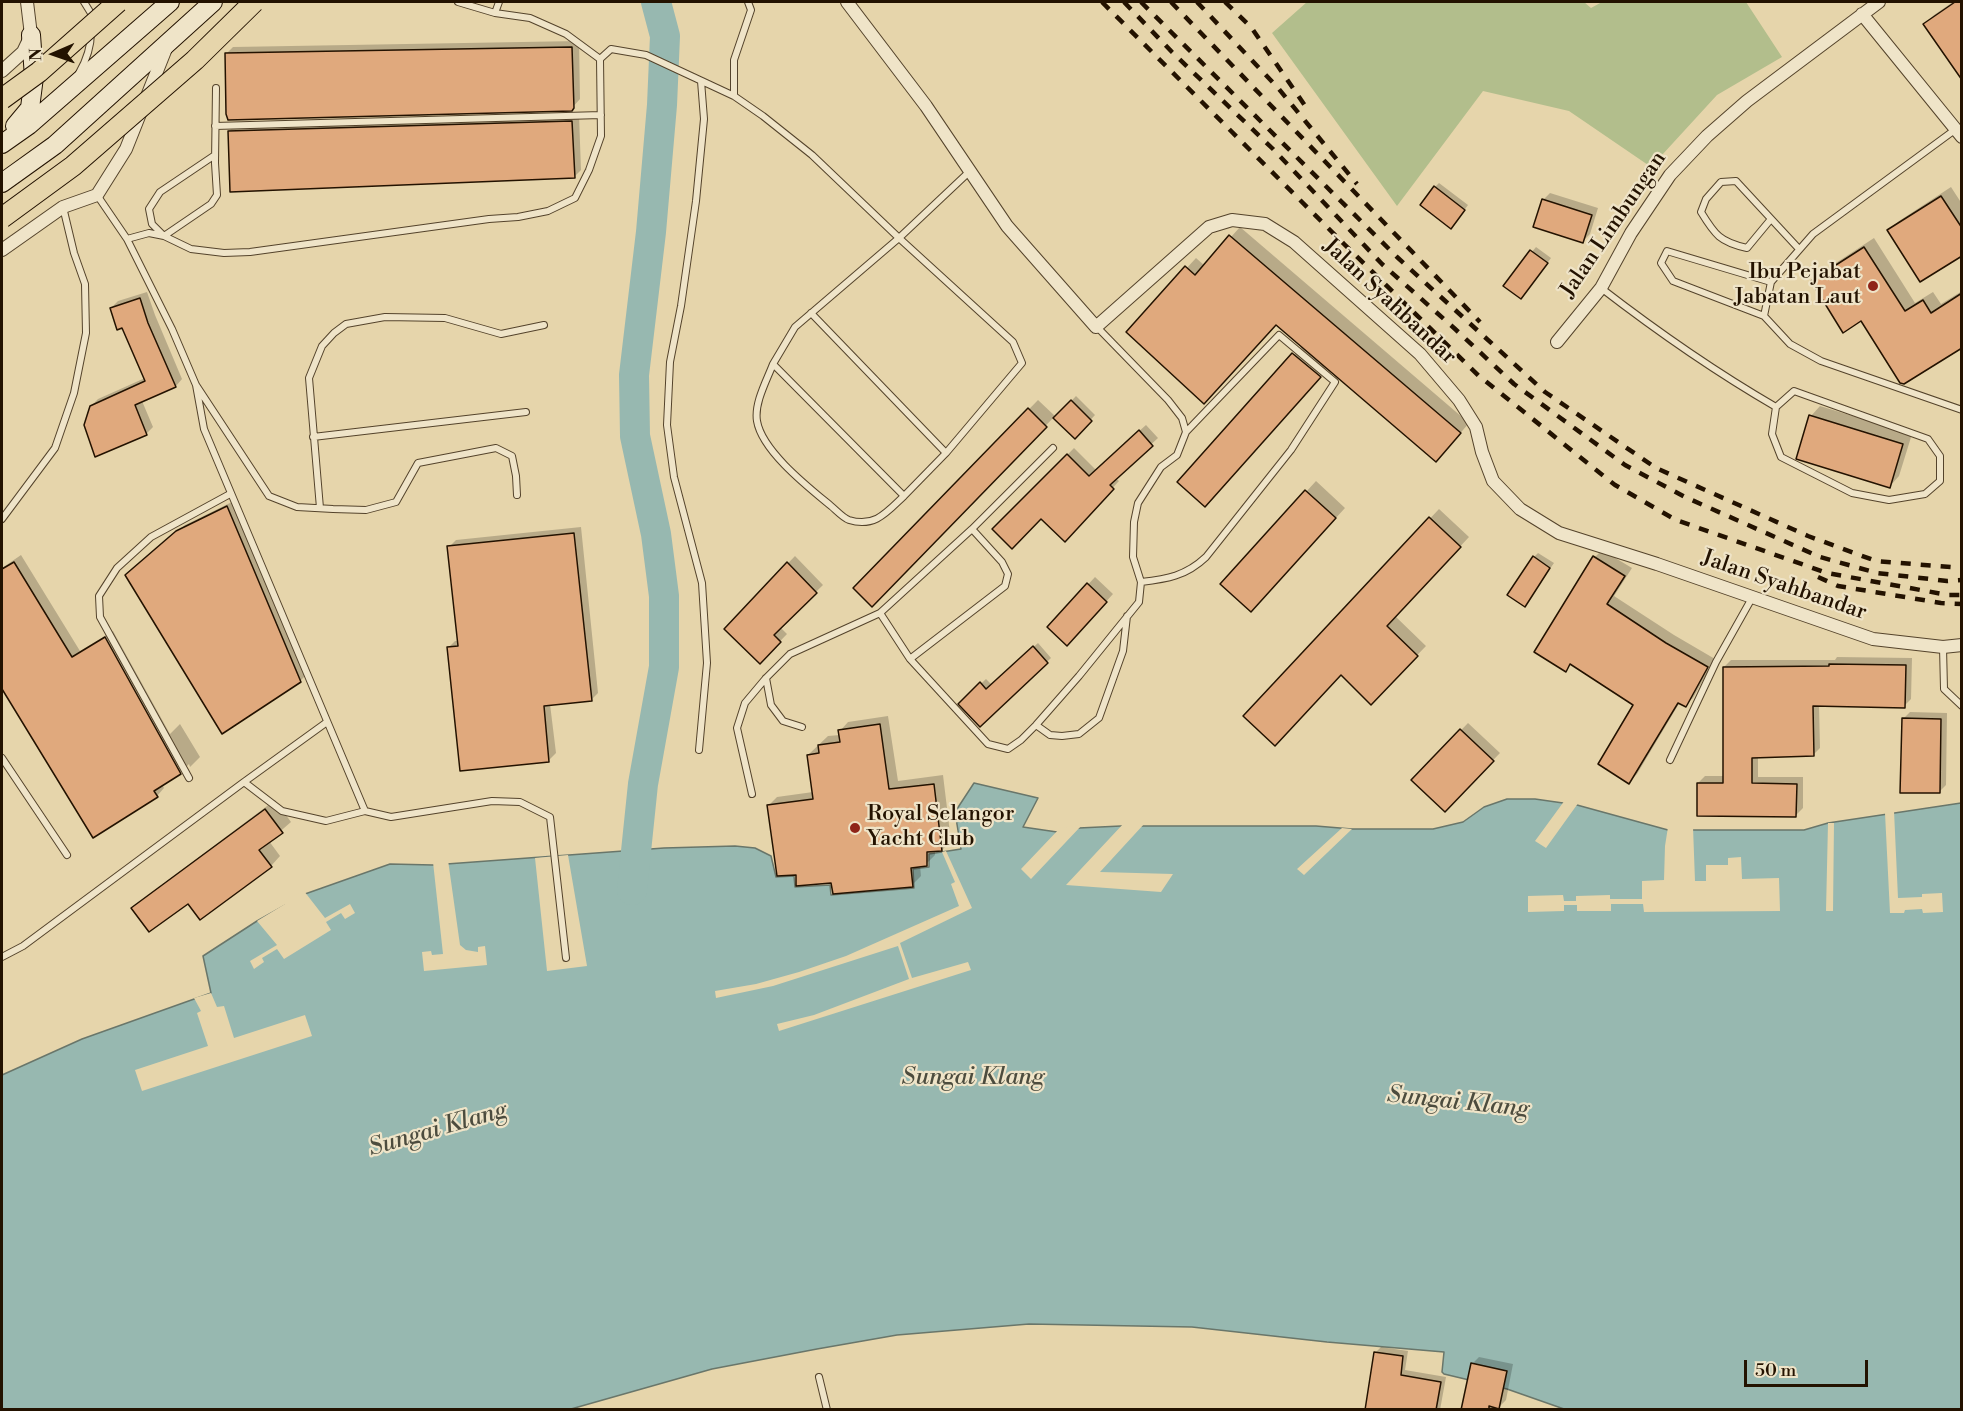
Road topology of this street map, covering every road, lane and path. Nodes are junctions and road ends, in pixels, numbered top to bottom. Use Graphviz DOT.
graph roads {
  1 [pos="27,2"];
  2 [pos="84,2"];
  3 [pos="109,2"];
  4 [pos="118,2"];
  5 [pos="170,2"];
  6 [pos="213,2"];
  7 [pos="254,2"];
  8 [pos="458,2"];
  9 [pos="499,2"];
  10 [pos="748,2"];
  11 [pos="847,2"];
  12 [pos="1879,2"];
  13 [pos="495,13"];
  14 [pos="1862,14"];
  15 [pos="92,15"];
  16 [pos="32,35"];
  17 [pos="169,42"];
  18 [pos="600,59"];
  19 [pos="2,71"];
  20 [pos="701,81"];
  21 [pos="216,88"];
  22 [pos="70,89"];
  23 [pos="734,96"];
  24 [pos="2,99"];
  25 [pos="601,115"];
  26 [pos="215,126"];
  27 [pos="1959,133"];
  28 [pos="2,142"];
  29 [pos="215,155"];
  30 [pos="969,172"];
  31 [pos="2,183"];
  32 [pos="97,195"];
  33 [pos="63,207"];
  34 [pos="2,218"];
  35 [pos="1771,219"];
  36 [pos="164,236"];
  37 [pos="899,238"];
  38 [pos="127,239"];
  39 [pos="1799,249"];
  40 [pos="2,250"];
  41 [pos="1771,282"];
  42 [pos="1600,288"];
  43 [pos="811,313"];
  44 [pos="1764,316"];
  45 [pos="544,325"];
  46 [pos="1096,327"];
  47 [pos="1557,342"];
  48 [pos="772,364"];
  49 [pos="196,385"];
  50 [pos="1776,407"];
  51 [pos="1962,410"];
  52 [pos="526,412"];
  53 [pos="1186,432"];
  54 [pos="313,436"];
  55 [pos="1053,448"];
  56 [pos="946,453"];
  57 [pos="230,494"];
  58 [pos="517,495"];
  59 [pos="904,496"];
  60 [pos="320,508"];
  61 [pos="2,519"];
  62 [pos="972,530"];
  63 [pos="1141,582"];
  64 [pos="1753,597"];
  65 [pos="880,613"];
  66 [pos="1127,616"];
  67 [pos="1962,645"];
  68 [pos="1943,646"];
  69 [pos="910,659"];
  70 [pos="766,678"];
  71 [pos="1962,706"];
  72 [pos="327,722"];
  73 [pos="1036,725"];
  74 [pos="802,727"];
  75 [pos="699,750"];
  76 [pos="2,758"];
  77 [pos="1670,760"];
  78 [pos="189,778"];
  79 [pos="244,783"];
  80 [pos="752,794"];
  81 [pos="365,811"];
  82 [pos="67,855"];
  83 [pos="2,957"];
  84 [pos="566,958"];
  85 [pos="819,1377"];
  86 [pos="827,1410"];
  1 -- 16 [label="street"];
  2 -- 15 [label="lane"];
  3 -- 15 [label="lane"];
  4 -- 24 [label="main road, bridge"];
  5 -- 22 [label="main road"];
  6 -- 17 [label="main road"];
  7 -- 34 [label="main road, bridge"];
  8 -- 13 [label="lane"];
  9 -- 13 [label="lane"];
  10 -- 23 [label="lane"];
  11 -- 30 [label="street"];
  12 -- 14 [label="street, Jalan Limbungan"];
  13 -- 18 [label="lane"];
  14 -- 27 [label="street"];
  14 -- 42 [label="street, Jalan Limbungan"];
  15 -- 22 [label="lane"];
  16 -- 19 [label="street"];
  16 -- 28 [label="main road"];
  17 -- 31 [label="main road"];
  17 -- 32 [label="street"];
  18 -- 20 [label="lane"];
  18 -- 25 [label="lane"];
  20 -- 23 [label="lane"];
  20 -- 75 [label="lane"];
  21 -- 26 [label="lane"];
  22 -- 28 [label="main road"];
  23 -- 37 [label="lane"];
  25 -- 26 [label="lane"];
  25 -- 36 [label="lane"];
  26 -- 29 [label="lane"];
  27 -- 39 [label="lane"];
  29 -- 36 [label="lane"];
  29 -- 36 [label="lane"];
  30 -- 37 [label="lane"];
  30 -- 46 [label="street"];
  32 -- 33 [label="street"];
  32 -- 38 [label="lane"];
  33 -- 40 [label="street"];
  33 -- 61 [label="lane"];
  35 -- 35 [label="lane"];
  35 -- 39 [label="lane"];
  36 -- 38 [label="lane"];
  37 -- 43 [label="lane"];
  37 -- 56 [label="lane"];
  38 -- 49 [label="lane"];
  39 -- 41 [label="lane"];
  41 -- 44 [label="lane"];
  41 -- 44 [label="lane"];
  42 -- 47 [label="street, Jalan Limbungan"];
  42 -- 50 [label="lane"];
  43 -- 48 [label="lane"];
  43 -- 56 [label="lane"];
  44 -- 51 [label="lane"];
  45 -- 54 [label="lane"];
  46 -- 53 [label="lane"];
  46 -- 64 [label="street, Jalan Syahbandar"];
  48 -- 59 [label="lane"];
  48 -- 59 [label="lane"];
  49 -- 57 [label="lane"];
  49 -- 60 [label="lane"];
  50 -- 50 [label="lane"];
  52 -- 54 [label="lane"];
  53 -- 63 [label="lane"];
  53 -- 63 [label="lane"];
  54 -- 60 [label="lane"];
  55 -- 62 [label="lane"];
  56 -- 59 [label="lane"];
  57 -- 72 [label="lane"];
  57 -- 78 [label="lane"];
  58 -- 60 [label="lane"];
  62 -- 65 [label="lane"];
  62 -- 69 [label="lane"];
  63 -- 66 [label="lane"];
  64 -- 68 [label="street, Jalan Syahbandar"];
  64 -- 77 [label="lane"];
  65 -- 69 [label="lane"];
  65 -- 70 [label="lane"];
  66 -- 73 [label="lane"];
  66 -- 73 [label="lane"];
  67 -- 68 [label="street, Jalan Syahbandar"];
  68 -- 71 [label="lane"];
  69 -- 73 [label="lane"];
  70 -- 74 [label="lane"];
  70 -- 80 [label="lane"];
  72 -- 79 [label="lane"];
  72 -- 81 [label="lane"];
  76 -- 82 [label="lane"];
  79 -- 81 [label="lane"];
  79 -- 83 [label="lane"];
  81 -- 84 [label="lane"];
  85 -- 86 [label="lane"];
}
